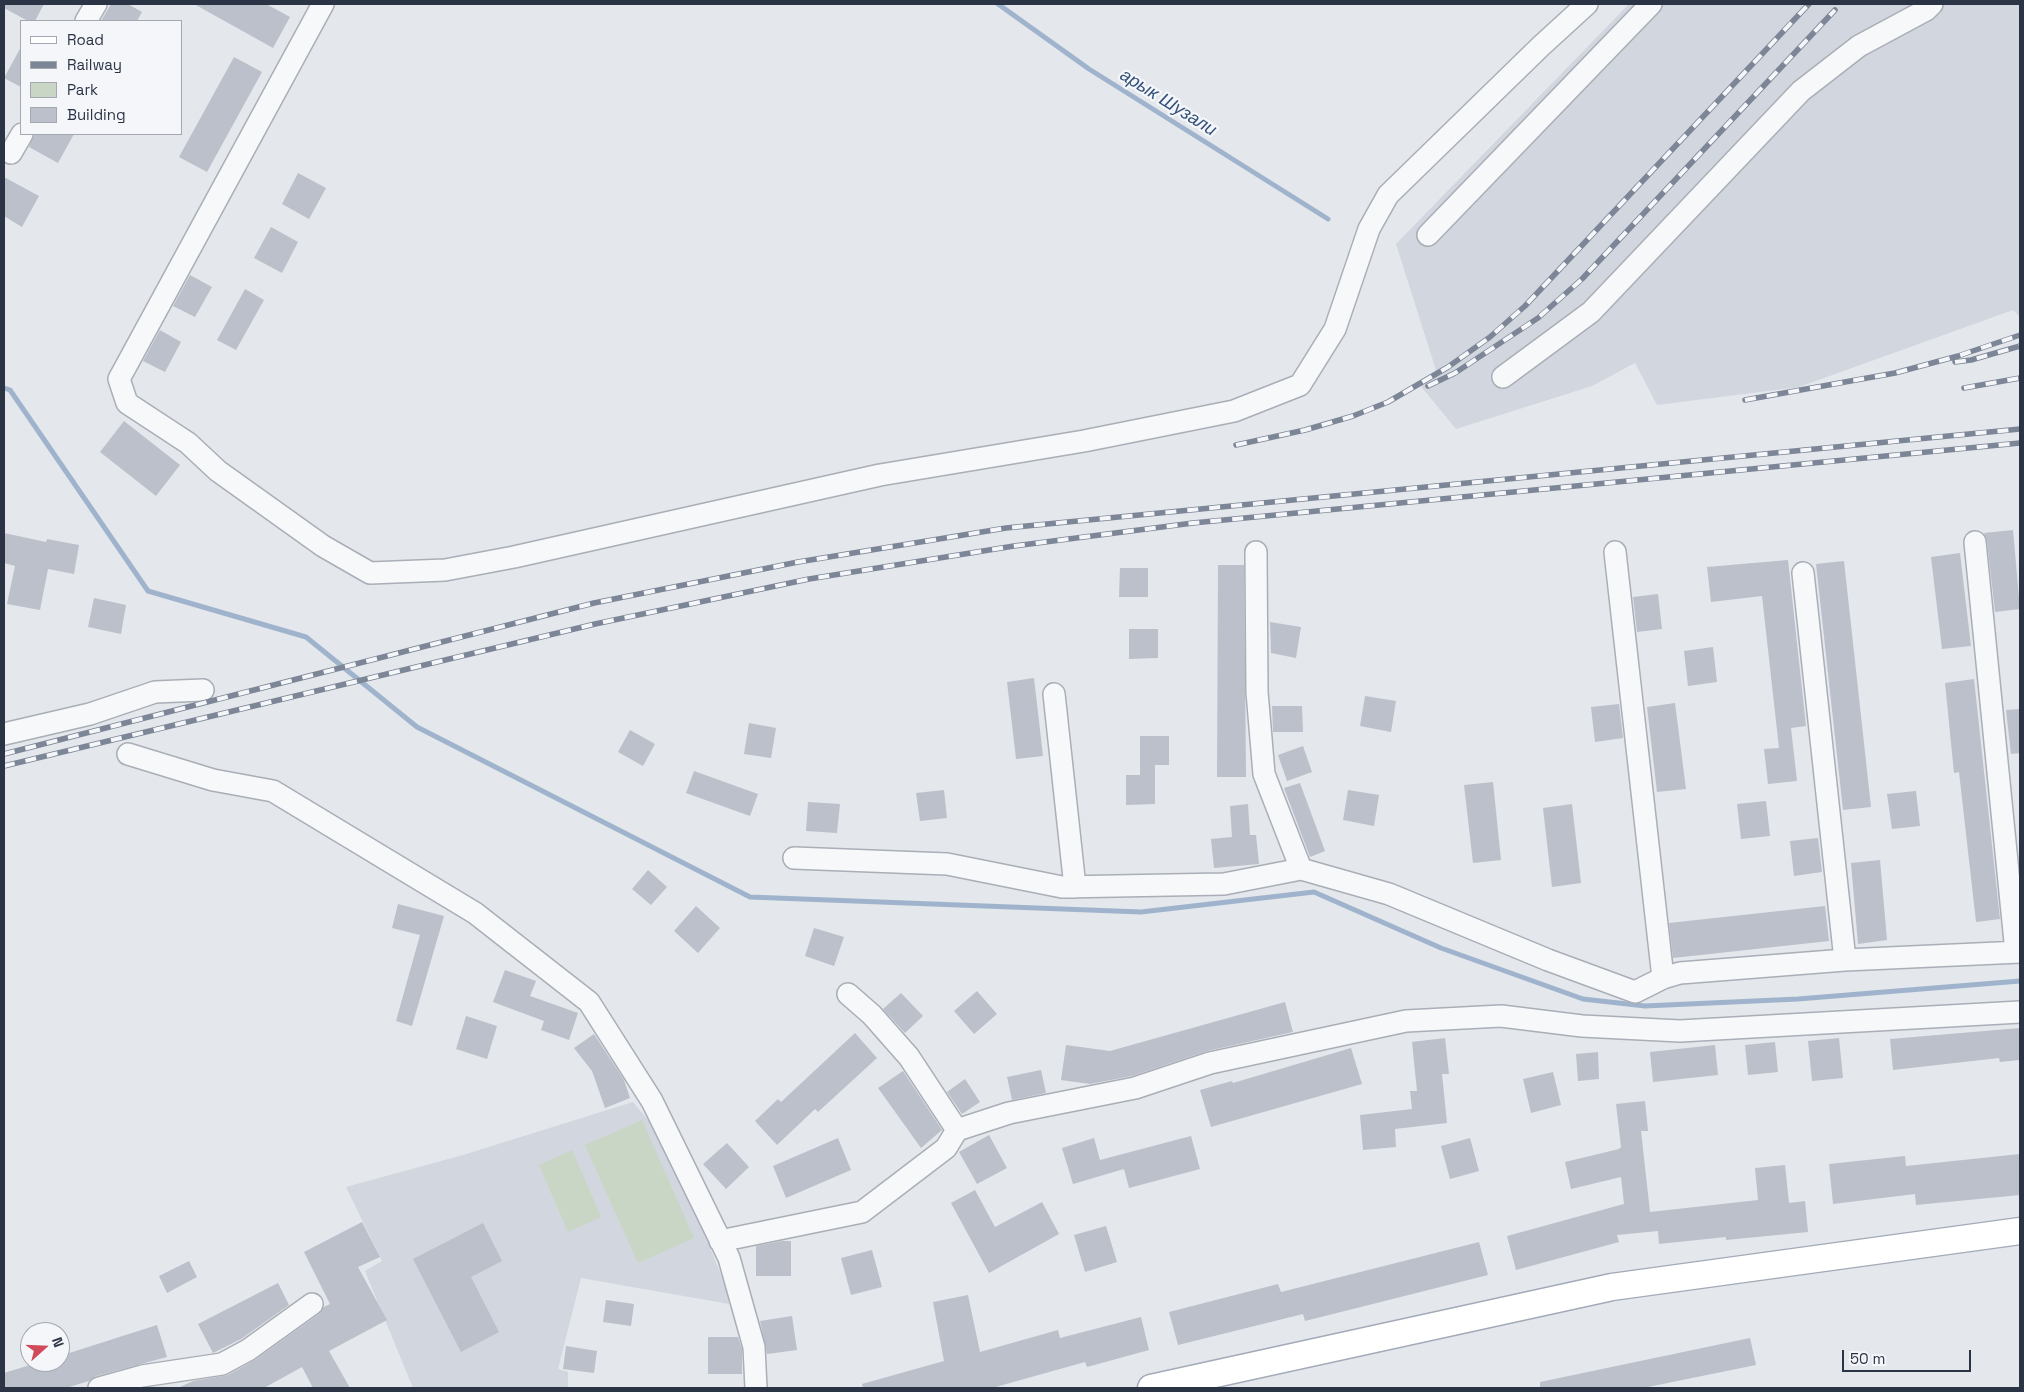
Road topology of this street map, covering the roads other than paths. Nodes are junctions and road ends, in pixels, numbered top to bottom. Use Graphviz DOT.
graph roads {
  1 [pos="96,4"];
  2 [pos="1587,4"];
  3 [pos="1651,4"];
  4 [pos="1932,4"];
  5 [pos="315,6"];
  6 [pos="87,20"];
  7 [pos="21,135"];
  8 [pos="11,154"];
  9 [pos="1428,235"];
  10 [pos="1503,377"];
  11 [pos="1975,542"];
  12 [pos="1256,552"];
  13 [pos="1616,552"];
  14 [pos="1803,573"];
  15 [pos="203,690"];
  16 [pos="1054,694"];
  17 [pos="4,734"];
  18 [pos="128,754"];
  19 [pos="794,858"];
  20 [pos="1301,869"];
  21 [pos="1075,887"];
  22 [pos="2018,952"];
  23 [pos="1845,960"];
  24 [pos="1663,978"];
  25 [pos="848,994"];
  26 [pos="2020,1012"];
  27 [pos="957,1130"];
  28 [pos="2020,1231"];
  29 [pos="720,1242"];
  30 [pos="312,1304"];
  31 [pos="99,1388"];
  32 [pos="756,1388"];
  33 [pos="1151,1388"];
  1 -- 6 [label="street"];
  2 -- 5 [label="street"];
  3 -- 9 [label="street"];
  4 -- 10 [label="street"];
  7 -- 8 [label="street"];
  11 -- 22 [label="street"];
  12 -- 20 [label="street"];
  13 -- 24 [label="street"];
  14 -- 23 [label="street"];
  15 -- 17 [label="street"];
  16 -- 21 [label="street"];
  18 -- 29 [label="street"];
  19 -- 21 [label="street"];
  20 -- 21 [label="street"];
  20 -- 24 [label="street"];
  22 -- 23 [label="street"];
  23 -- 24 [label="street"];
  25 -- 27 [label="street"];
  26 -- 27 [label="street"];
  27 -- 29 [label="street"];
  28 -- 33 [label="main road"];
  29 -- 32 [label="street"];
  30 -- 31 [label="street"];
}
